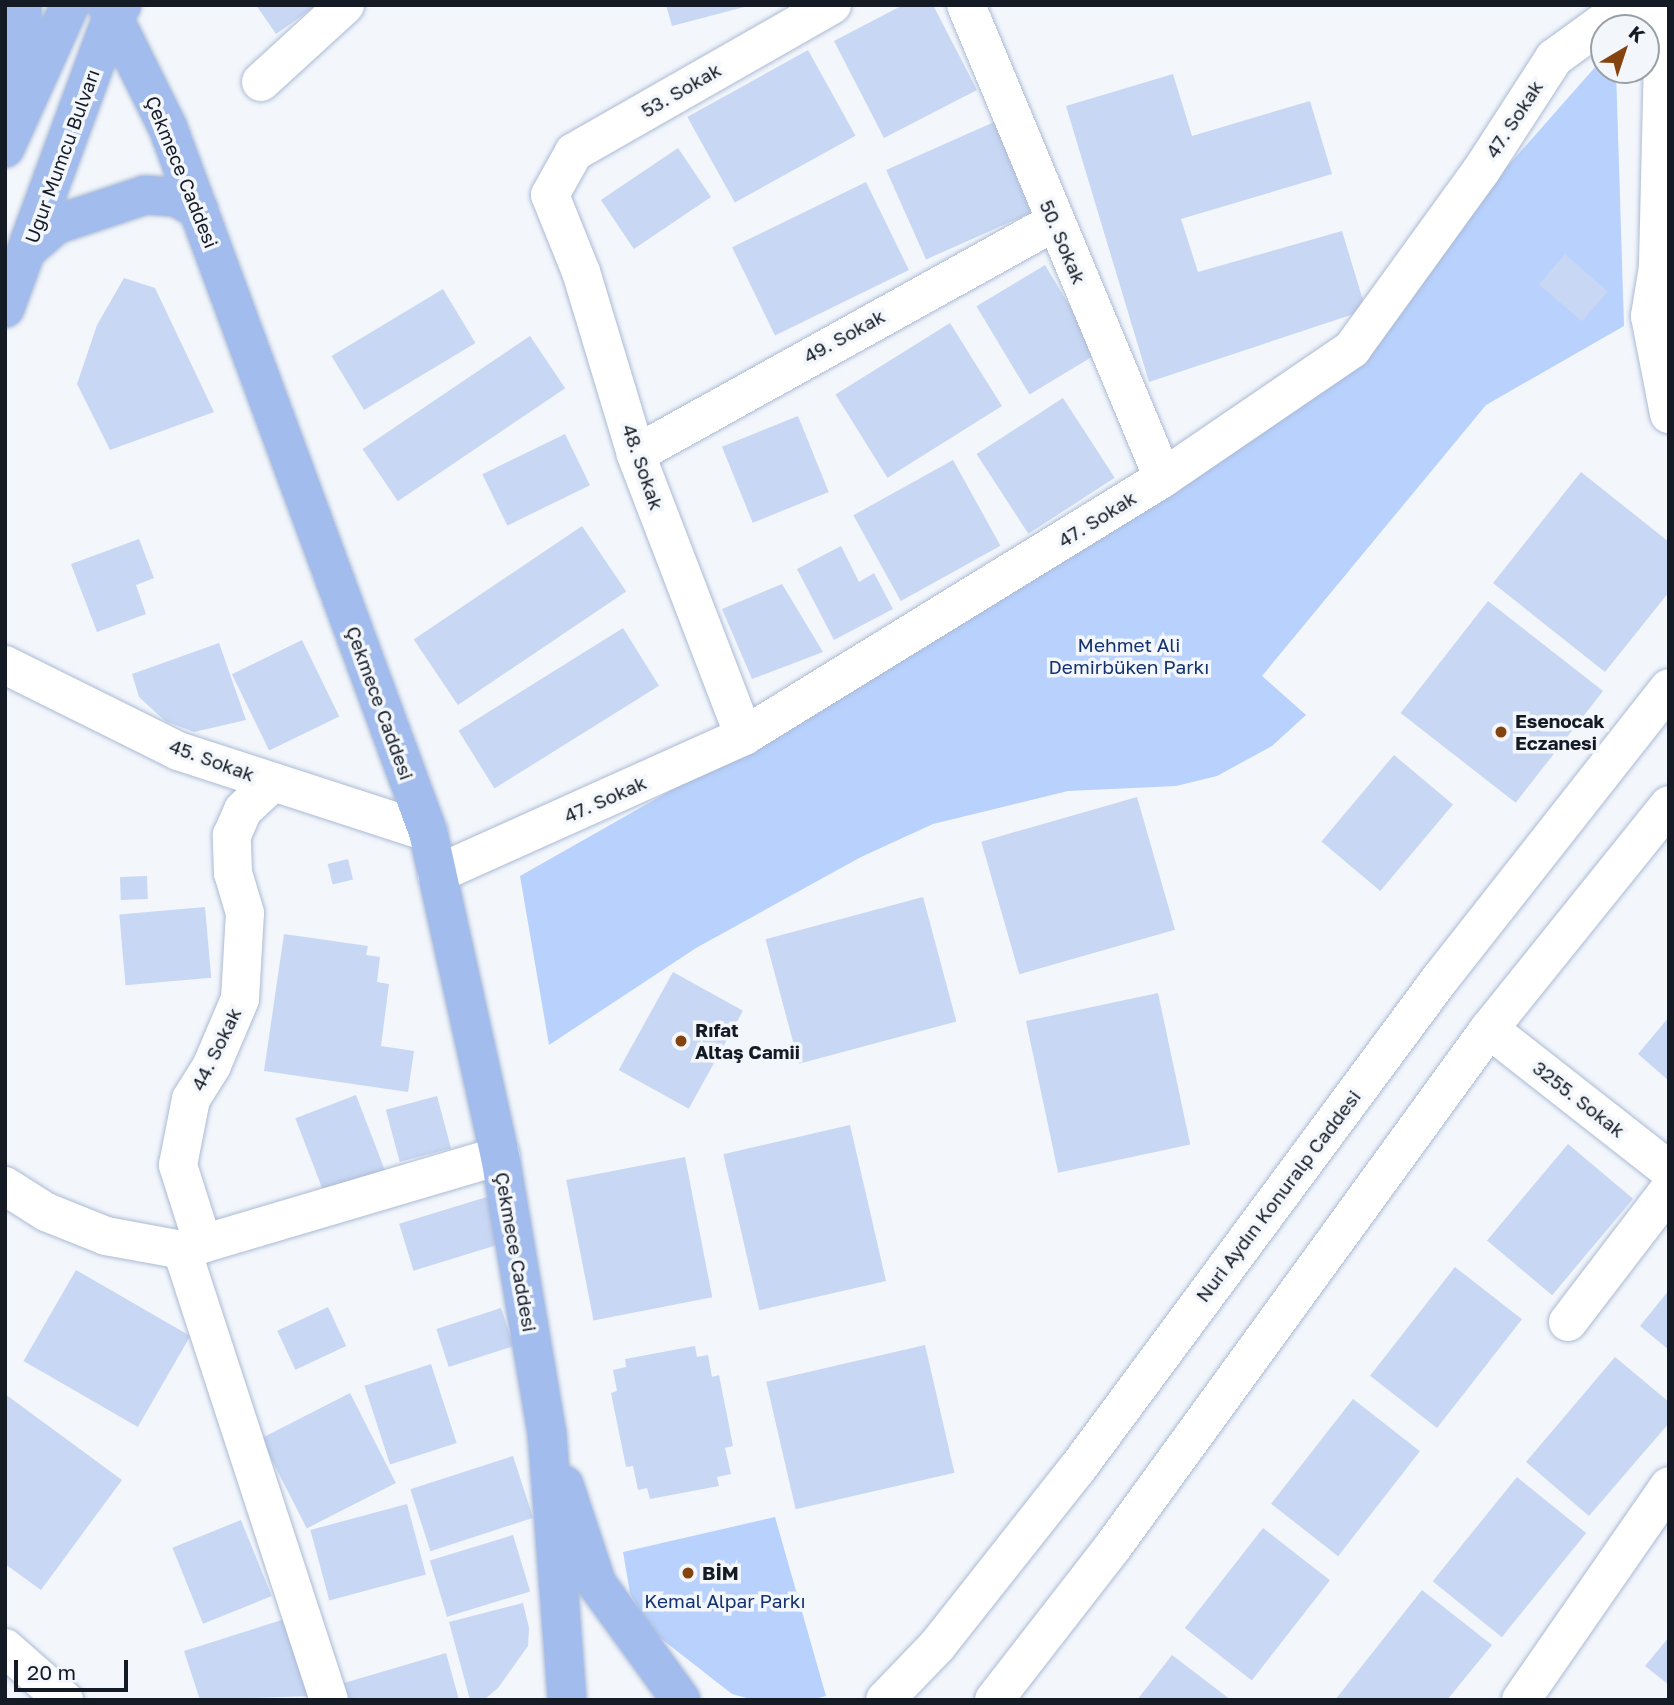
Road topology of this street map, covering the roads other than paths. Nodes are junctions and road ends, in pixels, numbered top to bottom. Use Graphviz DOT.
graph roads {
  1 [pos="22,5"];
  2 [pos="70,5"];
  3 [pos="345,5"];
  4 [pos="832,5"];
  5 [pos="967,5"];
  6 [pos="1627,5"];
  7 [pos="1658,5"];
  8 [pos="114,9"];
  9 [pos="261,82"];
  10 [pos="10,134"];
  11 [pos="550,195"];
  12 [pos="199,210"];
  13 [pos="1054,222"];
  14 [pos="29,248"];
  15 [pos="1663,281"];
  16 [pos="5,308"];
  17 [pos="1669,414"];
  18 [pos="636,454"];
  19 [pos="1163,478"];
  20 [pos="5,665"];
  21 [pos="1669,688"];
  22 [pos="744,736"];
  23 [pos="273,782"];
  24 [pos="1669,805"];
  25 [pos="428,832"];
  26 [pos="437,874"];
  27 [pos="1489,1029"];
  28 [pos="500,1156"];
  29 [pos="1669,1170"];
  30 [pos="5,1186"];
  31 [pos="1669,1190"];
  32 [pos="192,1247"];
  33 [pos="1568,1322"];
  34 [pos="547,1433"];
  35 [pos="1669,1486"];
  36 [pos="5,1648"];
  37 [pos="64,1700"];
  38 [pos="329,1700"];
  39 [pos="567,1700"];
  40 [pos="681,1700"];
  41 [pos="885,1700"];
  42 [pos="994,1700"];
  43 [pos="1521,1700"];
  1 -- 10 [label="main road"];
  2 -- 10 [label="main road"];
  3 -- 9 [label="street"];
  4 -- 11 [label="street, 53. Sokak"];
  5 -- 13 [label="street, 50. Sokak"];
  6 -- 19 [label="street, 47. Sokak"];
  7 -- 15 [label="street"];
  8 -- 12 [label="main road, Çekmece Caddesi"];
  8 -- 14 [label="main road, Uğur Mumcu Bulvarı"];
  11 -- 18 [label="street, 48. Sokak"];
  12 -- 14 [label="main road"];
  12 -- 25 [label="main road, Çekmece Caddesi"];
  13 -- 18 [label="street, 49. Sokak"];
  13 -- 19 [label="street, 50. Sokak"];
  14 -- 16 [label="main road, Uğur Mumcu Bulvarı"];
  15 -- 17 [label="street"];
  18 -- 22 [label="street, 48. Sokak"];
  19 -- 22 [label="street, 47. Sokak"];
  20 -- 23 [label="street, 45. Sokak"];
  21 -- 41 [label="street, Nuri Aydın Konuralp Caddesi"];
  22 -- 26 [label="street, 47. Sokak"];
  23 -- 25 [label="street, 45. Sokak"];
  23 -- 32 [label="street, 44. Sokak"];
  24 -- 27 [label="street"];
  25 -- 26 [label="main road, Çekmece Caddesi"];
  26 -- 28 [label="main road, Çekmece Caddesi"];
  27 -- 29 [label="street, 3255. Sokak"];
  27 -- 42 [label="street"];
  28 -- 32 [label="street"];
  28 -- 34 [label="main road, Çekmece Caddesi"];
  30 -- 32 [label="street"];
  31 -- 33 [label="street"];
  32 -- 38 [label="street, 44. Sokak"];
  34 -- 39 [label="main road, Çekmece Caddesi"];
  34 -- 40 [label="main road, Çekmece Caddesi"];
  35 -- 43 [label="street"];
  36 -- 37 [label="street"];
}
